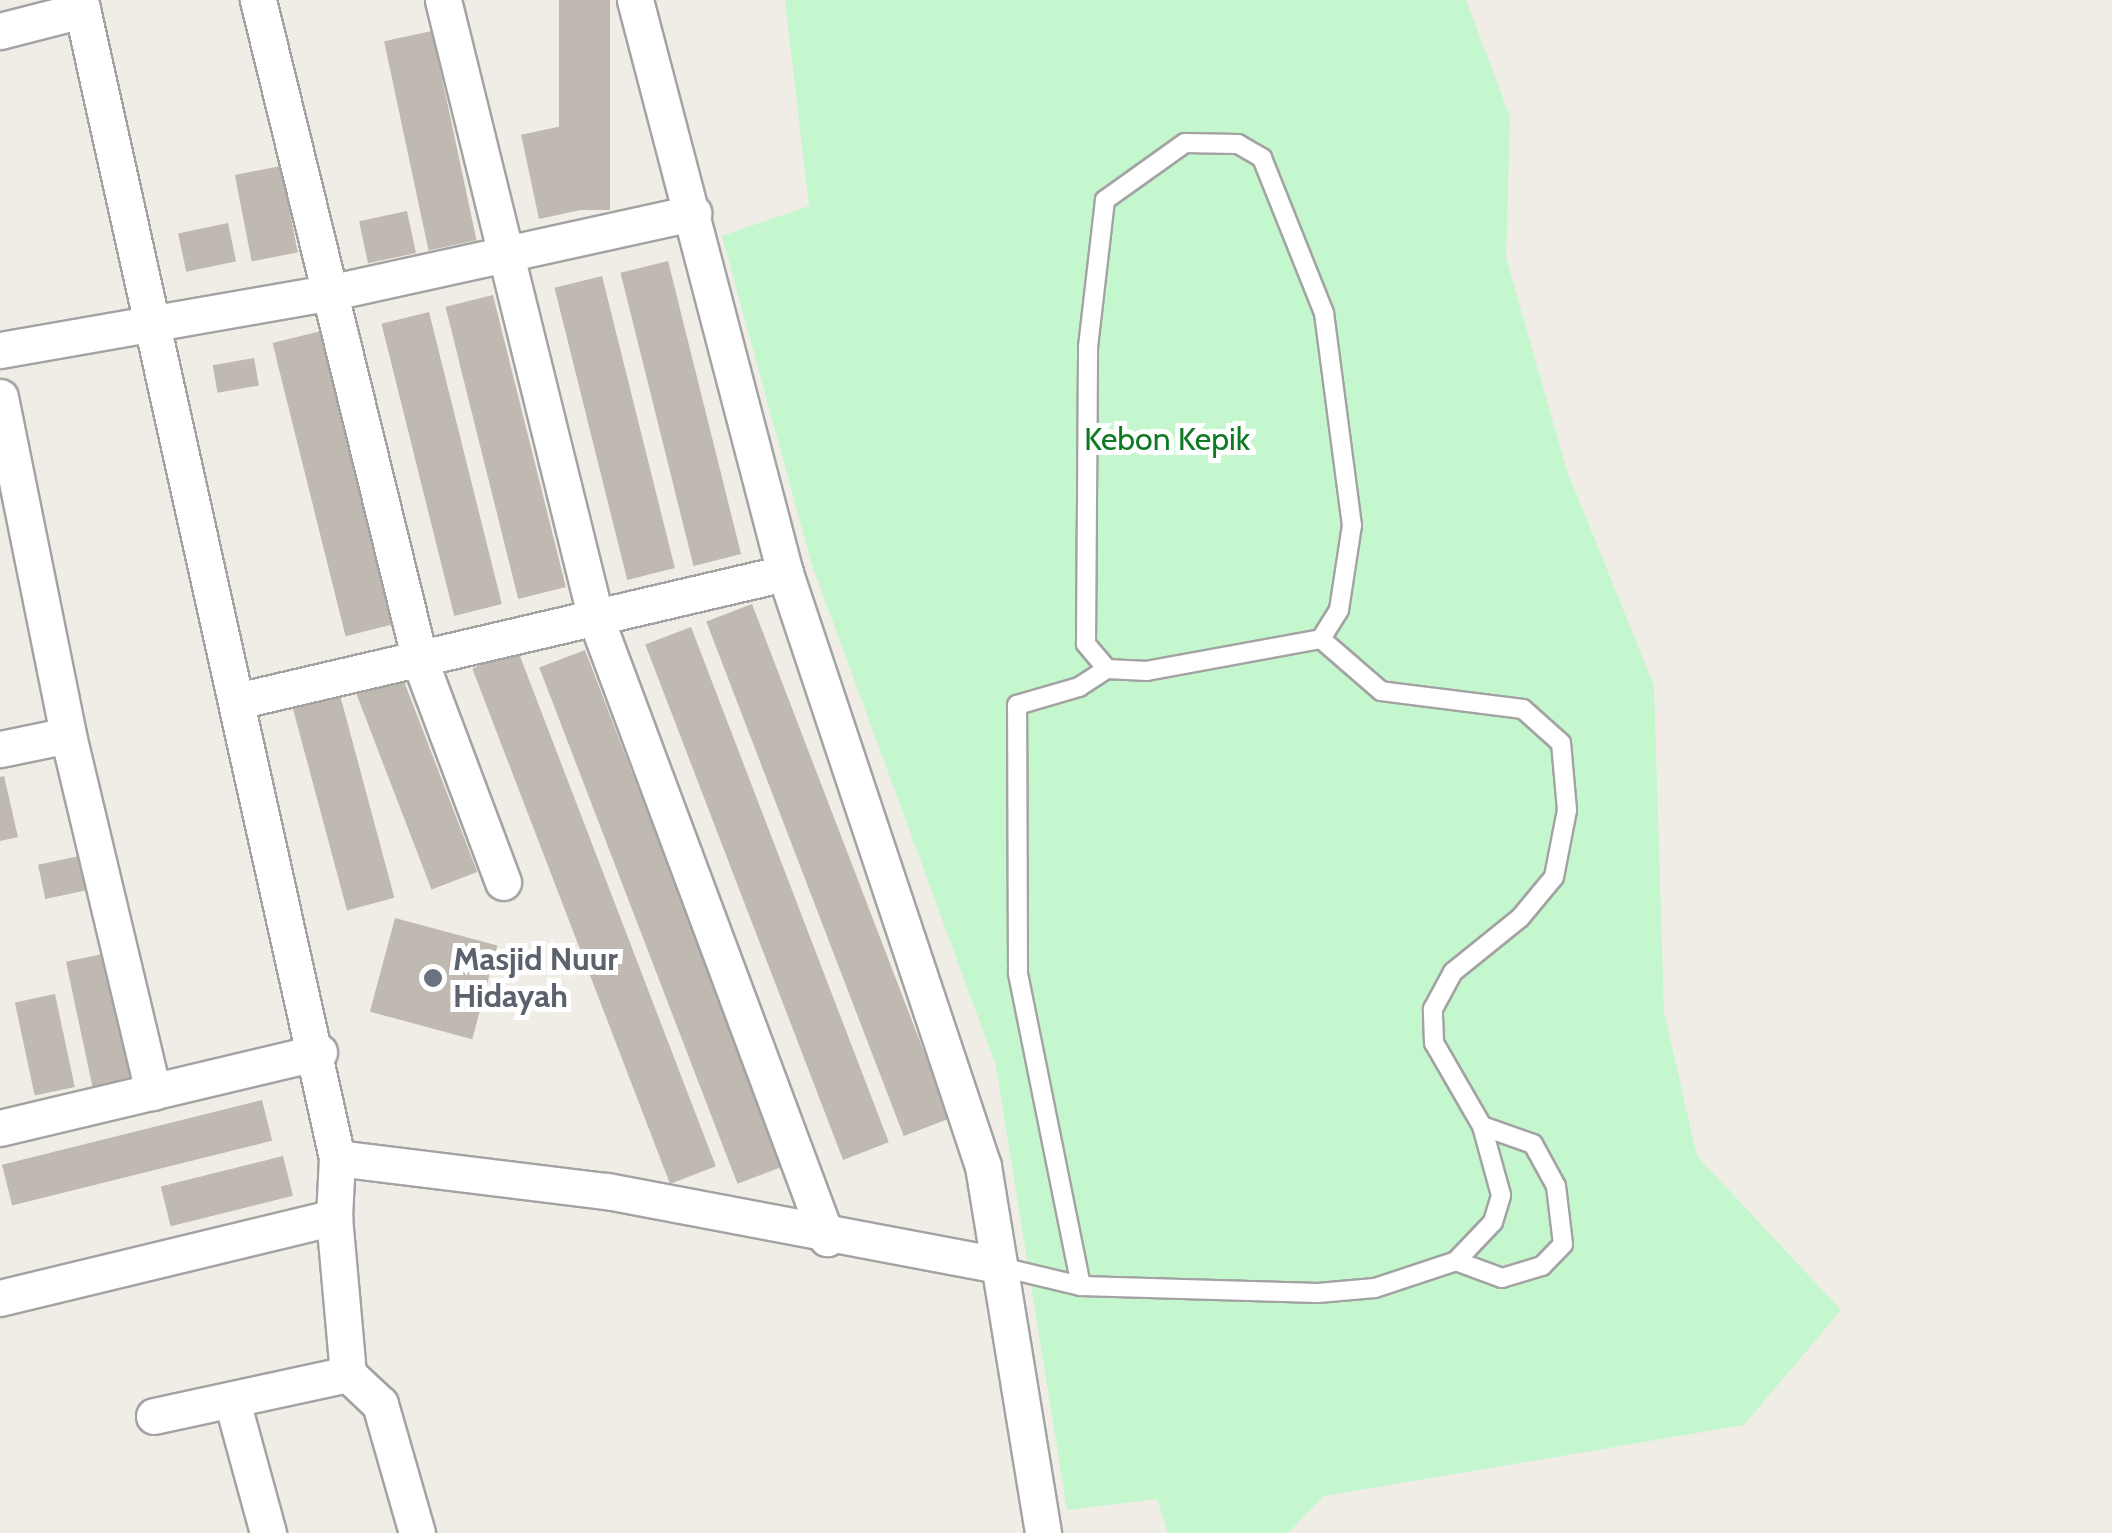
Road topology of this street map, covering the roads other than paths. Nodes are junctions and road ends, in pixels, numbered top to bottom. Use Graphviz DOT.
graph roads {
  1 [pos="258,0"];
  2 [pos="443,0"];
  3 [pos="635,0"];
  4 [pos="81,5"];
  5 [pos="0,31"];
  6 [pos="694,214"];
  7 [pos="510,254"];
  8 [pos="333,292"];
  9 [pos="153,324"];
  10 [pos="0,350"];
  11 [pos="0,396"];
  12 [pos="786,573"];
  13 [pos="596,619"];
  14 [pos="1321,640"];
  15 [pos="420,661"];
  16 [pos="1106,669"];
  17 [pos="237,701"];
  18 [pos="68,735"];
  19 [pos="0,750"];
  20 [pos="504,882"];
  21 [pos="318,1052"];
  22 [pos="153,1092"];
  23 [pos="1482,1126"];
  24 [pos="0,1128"];
  25 [pos="338,1158"];
  26 [pos="334,1217"];
  27 [pos="827,1238"];
  28 [pos="1456,1261"];
  29 [pos="997,1266"];
  30 [pos="1081,1286"];
  31 [pos="0,1298"];
  32 [pos="348,1374"];
  33 [pos="232,1401"];
  34 [pos="154,1416"];
  35 [pos="268,1533"];
  36 [pos="417,1533"];
  37 [pos="1043,1533"];
  1 -- 8 [label="street"];
  2 -- 7 [label="street"];
  3 -- 6 [label="street"];
  4 -- 5 [label="street"];
  4 -- 9 [label="street"];
  6 -- 7 [label="street"];
  6 -- 12 [label="street"];
  7 -- 8 [label="street"];
  7 -- 13 [label="street"];
  8 -- 9 [label="street"];
  8 -- 15 [label="street"];
  9 -- 10 [label="street"];
  9 -- 17 [label="street"];
  11 -- 18 [label="street"];
  12 -- 13 [label="street"];
  12 -- 29 [label="street"];
  13 -- 15 [label="street"];
  13 -- 27 [label="street"];
  14 -- 16 [label="lane"];
  14 -- 16 [label="lane"];
  14 -- 23 [label="lane"];
  15 -- 17 [label="street"];
  15 -- 20 [label="street"];
  16 -- 30 [label="lane"];
  17 -- 21 [label="street"];
  18 -- 19 [label="street"];
  18 -- 22 [label="street"];
  21 -- 22 [label="street"];
  21 -- 25 [label="street"];
  22 -- 24 [label="street"];
  23 -- 28 [label="lane"];
  23 -- 28 [label="lane"];
  25 -- 26 [label="street"];
  25 -- 27 [label="street"];
  26 -- 31 [label="street"];
  26 -- 32 [label="street"];
  27 -- 29 [label="street"];
  28 -- 30 [label="lane"];
  29 -- 30 [label="lane"];
  29 -- 37 [label="street"];
  32 -- 33 [label="street"];
  32 -- 36 [label="street"];
  33 -- 34 [label="street"];
  33 -- 35 [label="street"];
}
